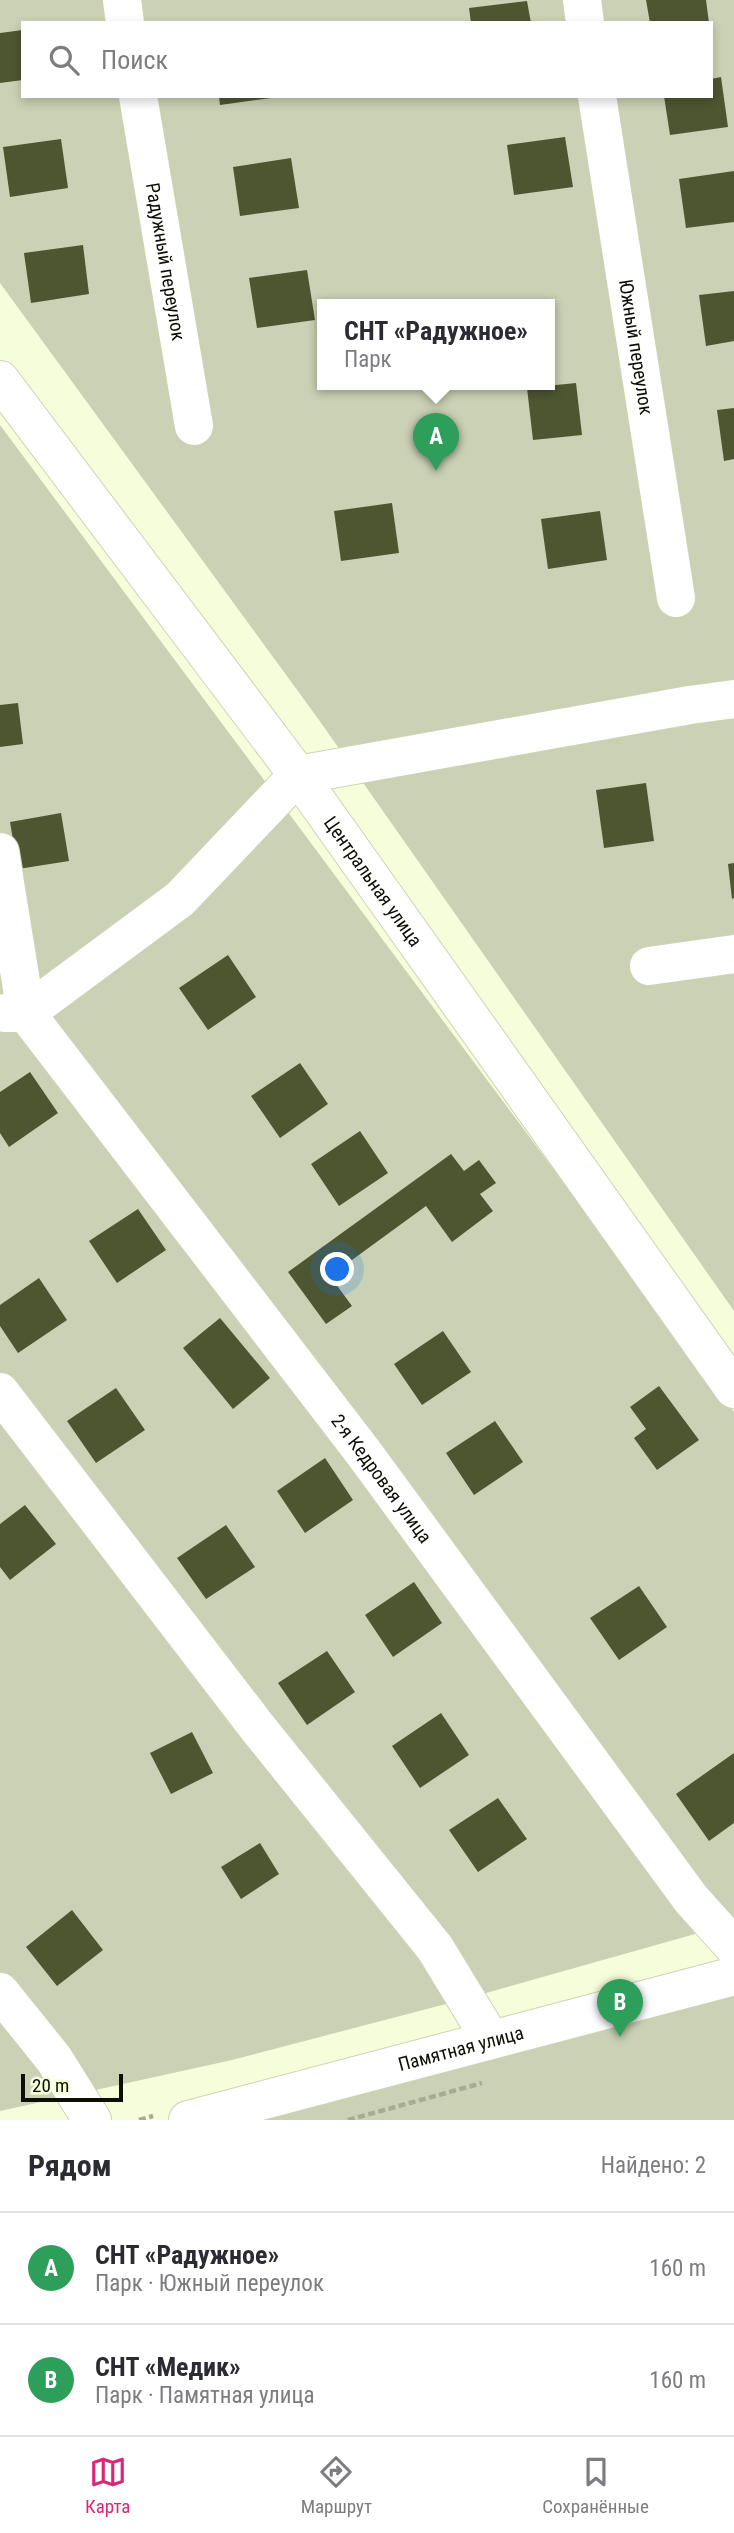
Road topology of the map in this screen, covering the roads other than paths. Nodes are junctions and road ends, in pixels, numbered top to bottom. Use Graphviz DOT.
graph roads {
  1 [pos="122,0"];
  2 [pos="582,0"];
  3 [pos="125,21"];
  4 [pos="585,21"];
  5 [pos="138,98"];
  6 [pos="597,98"];
  7 [pos="4,392"];
  8 [pos="194,426"];
  9 [pos="676,597"];
  10 [pos="734,699"];
  11 [pos="298,775"];
  12 [pos="0,852"];
  13 [pos="734,954"];
  14 [pos="649,966"];
  15 [pos="13,1013"];
  16 [pos="734,1389"];
  17 [pos="0,1392"];
  18 [pos="734,1947"];
  19 [pos="734,1976"];
  20 [pos="0,1992"];
  21 [pos="491,2040"];
  22 [pos="280,2108"];
  23 [pos="92,2120"];
  24 [pos="188,2120"];
  1 -- 3 [label="street"];
  2 -- 4 [label="street"];
  5 -- 8 [label="street, Радужный переулок"];
  6 -- 9 [label="street, Южный переулок"];
  7 -- 11 [label="street, Центральная улица"];
  10 -- 11 [label="street"];
  11 -- 15 [label="street"];
  11 -- 16 [label="street, Центральная улица"];
  12 -- 15 [label="street"];
  13 -- 14 [label="street"];
  15 -- 18 [label="street, 2-я Кедровая улица"];
  17 -- 21 [label="street"];
  19 -- 21 [label="street, Памятная улица"];
  20 -- 23 [label="street"];
  21 -- 22 [label="street, Памятная улица"];
  22 -- 24 [label="street, Памятная улица"];
}
